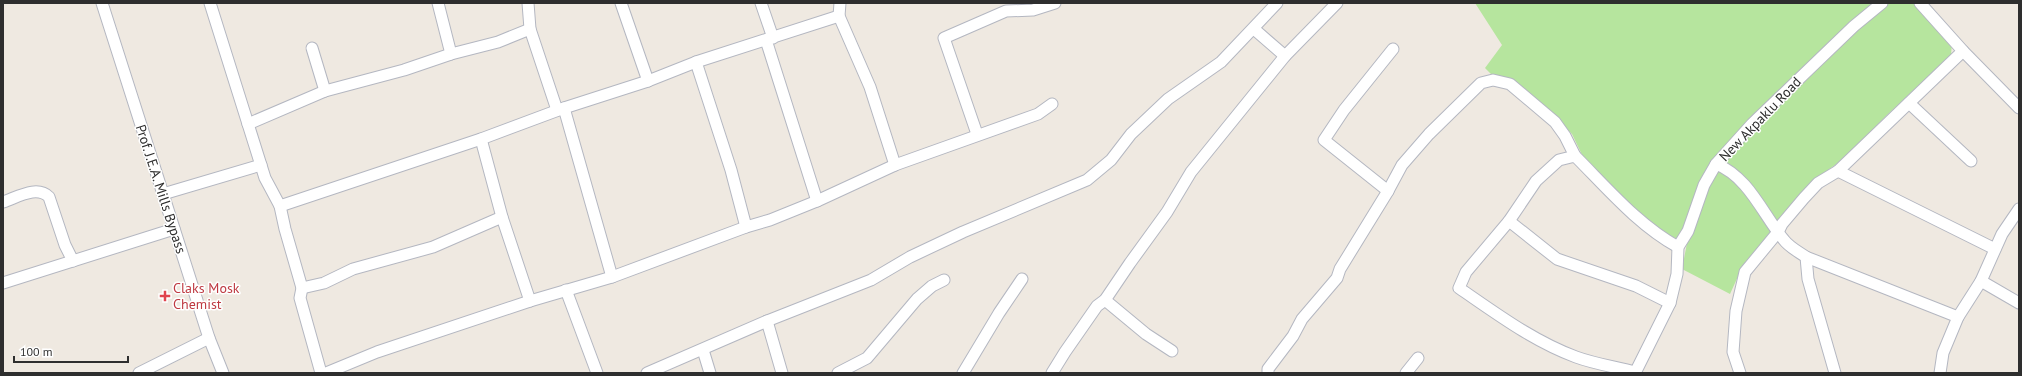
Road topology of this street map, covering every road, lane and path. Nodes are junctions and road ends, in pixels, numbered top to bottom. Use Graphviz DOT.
graph roads {
  1 [pos="102,3"];
  2 [pos="210,3"];
  3 [pos="438,3"];
  4 [pos="528,3"];
  5 [pos="621,3"];
  6 [pos="761,3"];
  7 [pos="840,3"];
  8 [pos="1055,3"];
  9 [pos="1277,3"];
  10 [pos="1337,3"];
  11 [pos="1882,3"];
  12 [pos="1920,3"];
  13 [pos="839,16"];
  14 [pos="530,29"];
  15 [pos="1254,29"];
  16 [pos="770,39"];
  17 [pos="312,48"];
  18 [pos="1393,49"];
  19 [pos="1963,51"];
  20 [pos="451,54"];
  21 [pos="1285,56"];
  22 [pos="696,62"];
  23 [pos="648,82"];
  24 [pos="325,91"];
  25 [pos="1909,103"];
  26 [pos="1052,104"];
  27 [pos="2019,108"];
  28 [pos="560,109"];
  29 [pos="248,124"];
  30 [pos="978,134"];
  31 [pos="481,139"];
  32 [pos="1575,156"];
  33 [pos="1971,161"];
  34 [pos="1716,164"];
  35 [pos="261,165"];
  36 [pos="895,165"];
  37 [pos="1838,171"];
  38 [pos="1388,192"];
  39 [pos="163,194"];
  40 [pos="817,201"];
  41 [pos="3,202"];
  42 [pos="280,206"];
  43 [pos="2019,209"];
  44 [pos="502,217"];
  45 [pos="1509,220"];
  46 [pos="746,227"];
  47 [pos="174,229"];
  48 [pos="1778,232"];
  49 [pos="1678,247"];
  50 [pos="1995,249"];
  51 [pos="1806,257"];
  52 [pos="73,261"];
  53 [pos="612,277"];
  54 [pos="1022,279"];
  55 [pos="944,280"];
  56 [pos="1981,281"];
  57 [pos="3,283"];
  58 [pos="302,288"];
  59 [pos="566,290"];
  60 [pos="1105,300"];
  61 [pos="530,301"];
  62 [pos="1670,302"];
  63 [pos="2019,303"];
  64 [pos="1958,317"];
  65 [pos="767,321"];
  66 [pos="209,338"];
  67 [pos="703,350"];
  68 [pos="1172,351"];
  69 [pos="1418,358"];
  70 [pos="139,373"];
  71 [pos="223,373"];
  72 [pos="321,373"];
  73 [pos="326,373"];
  74 [pos="597,373"];
  75 [pos="647,373"];
  76 [pos="710,373"];
  77 [pos="782,373"];
  78 [pos="838,373"];
  79 [pos="963,373"];
  80 [pos="1052,373"];
  81 [pos="1268,373"];
  82 [pos="1406,373"];
  83 [pos="1636,373"];
  84 [pos="1740,373"];
  85 [pos="1835,373"];
  86 [pos="1940,373"];
  1 -- 39 [label="street, Prof. J.E.A. Mills Bypass"];
  2 -- 29 [label="street"];
  3 -- 20 [label="street"];
  4 -- 14 [label="street"];
  5 -- 23 [label="street"];
  6 -- 16 [label="street"];
  7 -- 13 [label="street"];
  8 -- 30 [label="street"];
  9 -- 15 [label="street"];
  10 -- 21 [label="street"];
  11 -- 34 [label="street, New Akpaklu Road"];
  12 -- 19 [label="street"];
  13 -- 16 [label="street"];
  13 -- 36 [label="street"];
  14 -- 20 [label="street"];
  14 -- 28 [label="street"];
  15 -- 21 [label="street"];
  15 -- 65 [label="street"];
  16 -- 22 [label="street"];
  16 -- 40 [label="street"];
  17 -- 24 [label="street"];
  18 -- 38 [label="street"];
  19 -- 25 [label="street"];
  19 -- 27 [label="street"];
  20 -- 24 [label="street"];
  21 -- 60 [label="street"];
  22 -- 23 [label="street"];
  22 -- 46 [label="street"];
  23 -- 28 [label="street"];
  24 -- 29 [label="street"];
  25 -- 33 [label="street"];
  25 -- 37 [label="street"];
  26 -- 30 [label="street"];
  28 -- 31 [label="street"];
  28 -- 53 [label="street"];
  29 -- 35 [label="street"];
  30 -- 36 [label="street"];
  31 -- 42 [label="street"];
  31 -- 44 [label="street"];
  32 -- 38 [label="street"];
  32 -- 45 [label="street"];
  32 -- 49 [label="street"];
  34 -- 48 [label="street"];
  34 -- 49 [label="street, New Akpaklu Road"];
  35 -- 39 [label="street"];
  35 -- 42 [label="street"];
  36 -- 40 [label="street"];
  37 -- 48 [label="street"];
  37 -- 50 [label="street"];
  38 -- 81 [label="street"];
  39 -- 47 [label="street, Prof. J.E.A. Mills Bypass"];
  40 -- 46 [label="street"];
  41 -- 52 [label="street"];
  42 -- 58 [label="street"];
  43 -- 50 [label="street"];
  44 -- 58 [label="street"];
  44 -- 61 [label="street"];
  45 -- 62 [label="street"];
  45 -- 83 [label="street"];
  46 -- 53 [label="street"];
  47 -- 52 [label="street"];
  47 -- 66 [label="street, Prof. J.E.A. Mills Bypass"];
  48 -- 51 [label="street"];
  48 -- 84 [label="street"];
  49 -- 62 [label="street, New Akpaklu Road"];
  50 -- 56 [label="street"];
  51 -- 64 [label="street"];
  51 -- 85 [label="street"];
  52 -- 57 [label="street"];
  53 -- 59 [label="street"];
  54 -- 79 [label="street"];
  55 -- 78 [label="street"];
  56 -- 63 [label="street"];
  56 -- 64 [label="street"];
  58 -- 72 [label="street"];
  59 -- 61 [label="street"];
  59 -- 74 [label="street"];
  60 -- 68 [label="street"];
  60 -- 80 [label="street"];
  61 -- 73 [label="street"];
  62 -- 83 [label="street, New Akpaklu Road"];
  64 -- 86 [label="street"];
  65 -- 67 [label="street"];
  65 -- 77 [label="street"];
  66 -- 70 [label="street"];
  66 -- 71 [label="street, Prof. J.E.A. Mills Bypass"];
  67 -- 75 [label="street"];
  67 -- 76 [label="street"];
  69 -- 82 [label="street"];
}
